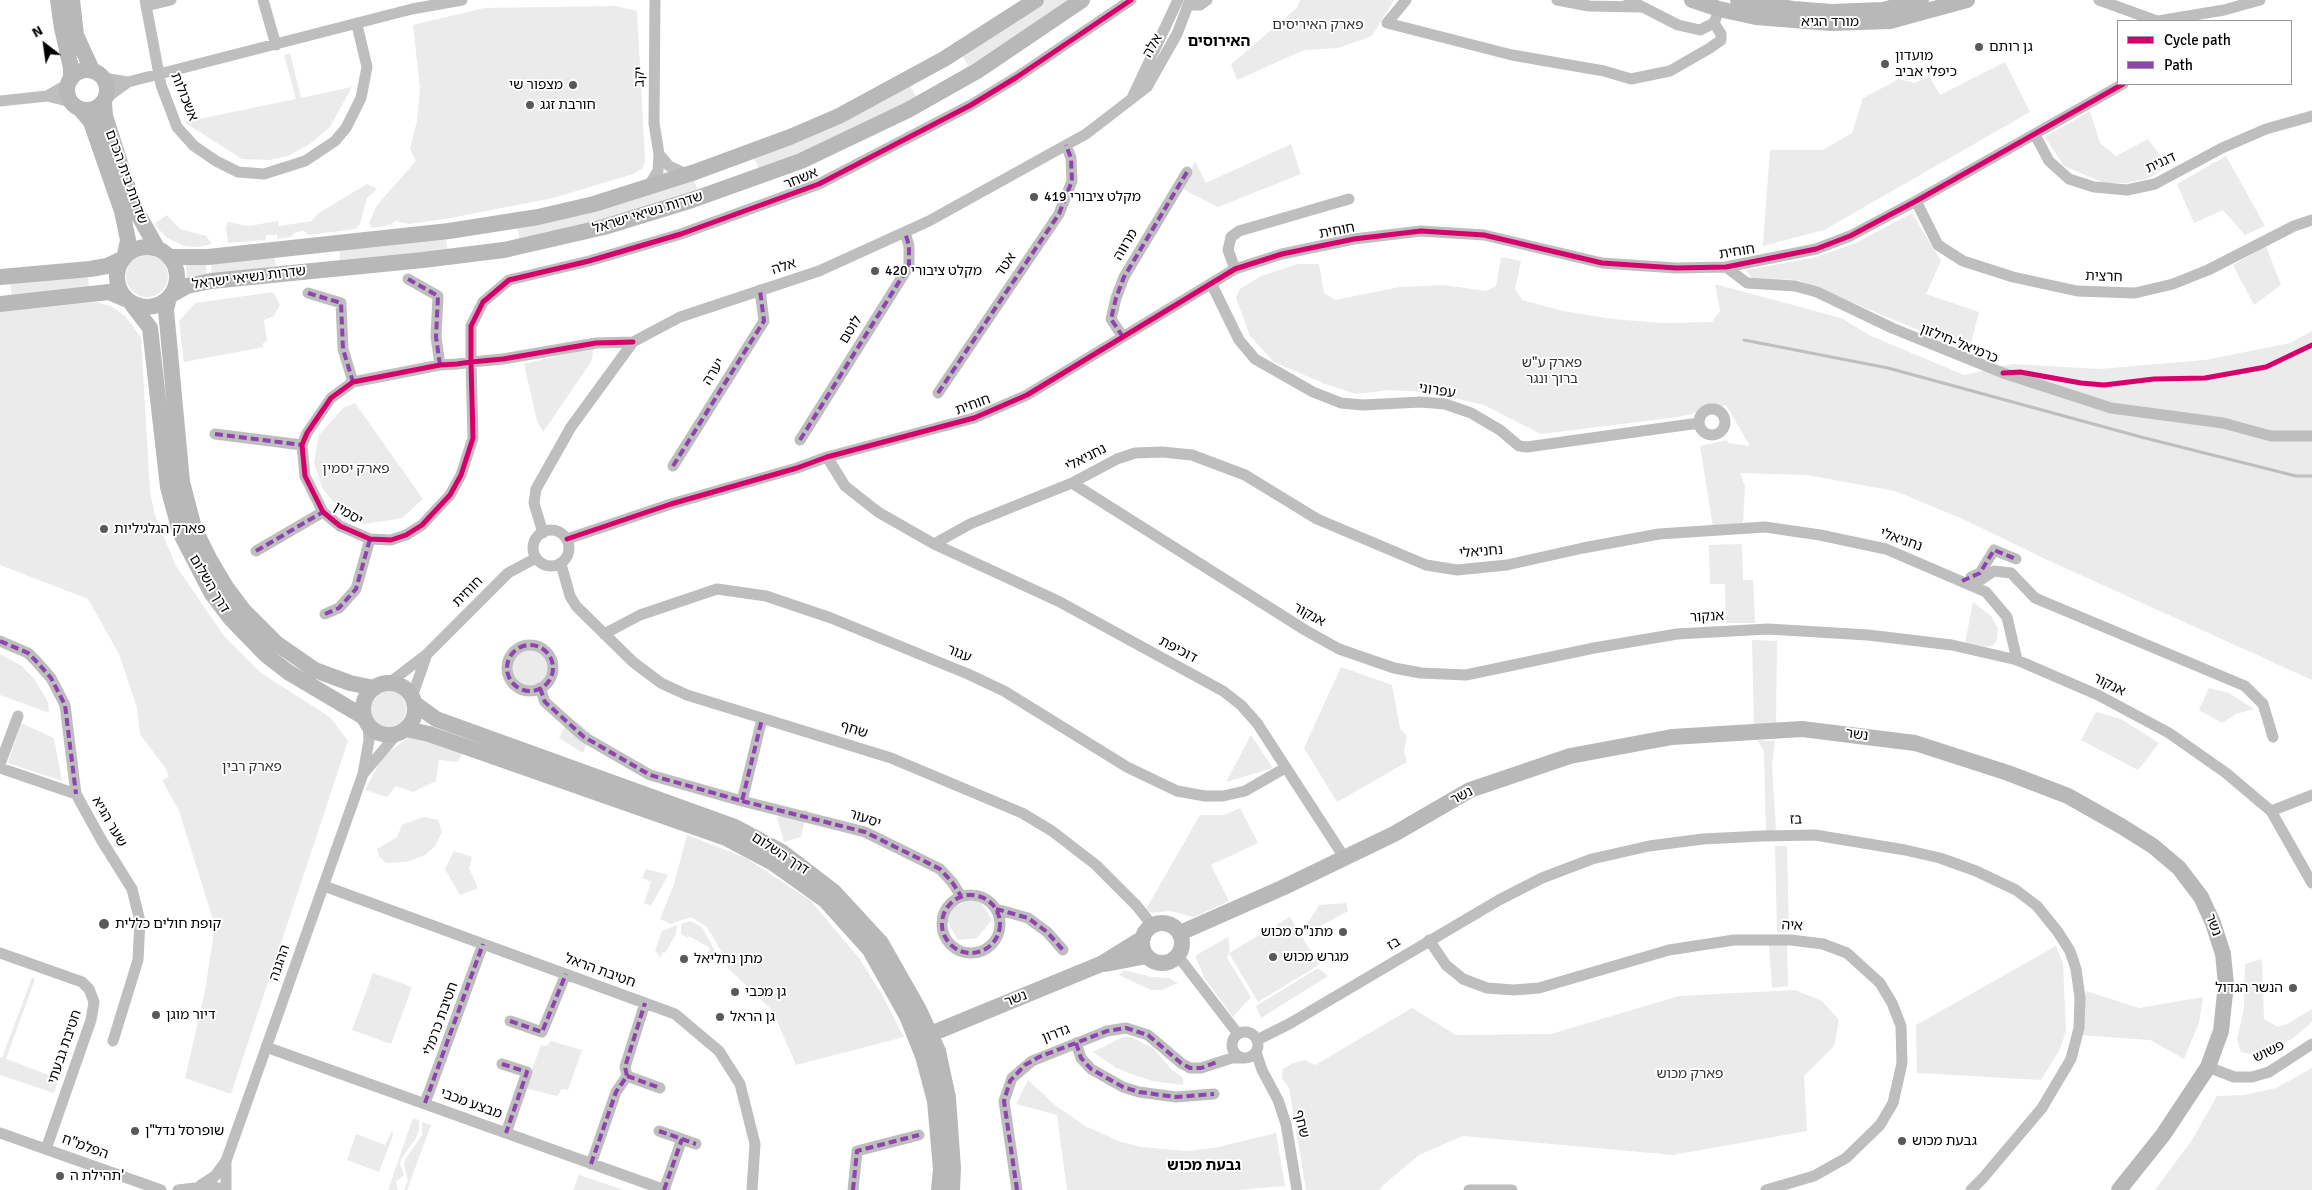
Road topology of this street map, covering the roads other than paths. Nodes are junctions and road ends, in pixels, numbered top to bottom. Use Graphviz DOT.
graph roads {
  1 [pos="58,0"];
  2 [pos="72,0"];
  3 [pos="171,0"];
  4 [pos="263,0"];
  5 [pos="462,0"];
  6 [pos="656,0"];
  7 [pos="1036,0"];
  8 [pos="1082,0"];
  9 [pos="1131,0"];
  10 [pos="1207,0"];
  11 [pos="1406,0"];
  12 [pos="1557,0"];
  13 [pos="1630,0"];
  14 [pos="1692,0"];
  15 [pos="1738,0"];
  16 [pos="1921,0"];
  17 [pos="1967,0"];
  18 [pos="2099,0"];
  19 [pos="2260,0"];
  20 [pos="1185,2"];
  21 [pos="146,3"];
  22 [pos="1643,8"];
  23 [pos="1717,11"];
  24 [pos="2155,20"];
  25 [pos="2164,20"];
  26 [pos="357,25"];
  27 [pos="276,45"];
  28 [pos="158,73"];
  29 [pos="98,74"];
  30 [pos="69,82"];
  31 [pos="128,82"];
  32 [pos="2121,85"];
  33 [pos="47,96"];
  34 [pos="105,100"];
  35 [pos="0,101"];
  36 [pos="76,106"];
  37 [pos="2312,116"];
  38 [pos="2035,136"];
  39 [pos="1066,145"];
  40 [pos="659,154"];
  41 [pos="1187,172"];
  42 [pos="688,175"];
  43 [pos="646,188"];
  44 [pos="1349,199"];
  45 [pos="1916,202"];
  46 [pos="2312,220"];
  47 [pos="905,232"];
  48 [pos="164,253"];
  49 [pos="124,257"];
  50 [pos="1726,267"];
  51 [pos="1234,269"];
  52 [pos="0,278"];
  53 [pos="408,279"];
  54 [pos="1212,285"];
  55 [pos="760,290"];
  56 [pos="308,293"];
  57 [pos="170,296"];
  58 [pos="128,301"];
  59 [pos="0,304"];
  60 [pos="1123,337"];
  61 [pos="633,342"];
  62 [pos="471,362"];
  63 [pos="440,365"];
  64 [pos="353,382"];
  65 [pos="938,392"];
  66 [pos="1699,423"];
  67 [pos="214,434"];
  68 [pos="2312,436"];
  69 [pos="800,440"];
  70 [pos="302,444"];
  71 [pos="827,457"];
  72 [pos="673,466"];
  73 [pos="1072,483"];
  74 [pos="323,512"];
  75 [pos="542,532"];
  76 [pos="370,539"];
  77 [pos="567,539"];
  78 [pos="934,544"];
  79 [pos="256,551"];
  80 [pos="536,558"];
  81 [pos="2016,559"];
  82 [pos="561,564"];
  83 [pos="1968,583"];
  84 [pos="325,614"];
  85 [pos="604,634"];
  86 [pos="0,641"];
  87 [pos="427,654"];
  88 [pos="2017,660"];
  89 [pos="382,685"];
  90 [pos="540,688"];
  91 [pos="413,700"];
  92 [pos="18,716"];
  93 [pos="762,719"];
  94 [pos="366,721"];
  95 [pos="401,732"];
  96 [pos="2273,737"];
  97 [pos="0,764"];
  98 [pos="0,768"];
  99 [pos="1285,768"];
  100 [pos="363,774"];
  101 [pos="76,794"];
  102 [pos="2312,795"];
  103 [pos="742,801"];
  104 [pos="2272,811"];
  105 [pos="1344,857"];
  106 [pos="2312,884"];
  107 [pos="324,886"];
  108 [pos="961,896"];
  109 [pos="996,909"];
  110 [pos="1148,932"];
  111 [pos="1180,933"];
  112 [pos="1429,940"];
  113 [pos="483,944"];
  114 [pos="1063,950"];
  115 [pos="0,953"];
  116 [pos="1147,956"];
  117 [pos="1178,956"];
  118 [pos="1100,964"];
  119 [pos="566,974"];
  120 [pos="645,1003"];
  121 [pos="510,1021"];
  122 [pos="924,1037"];
  123 [pos="1235,1038"];
  124 [pos="113,1041"];
  125 [pos="1076,1043"];
  126 [pos="2312,1044"];
  127 [pos="1257,1046"];
  128 [pos="266,1047"];
  129 [pos="1244,1058"];
  130 [pos="1217,1062"];
  131 [pos="502,1064"];
  132 [pos="2208,1067"];
  133 [pos="1262,1070"];
  134 [pos="627,1076"];
  135 [pos="660,1088"];
  136 [pos="1214,1094"];
  137 [pos="425,1103"];
  138 [pos="659,1131"];
  139 [pos="0,1133"];
  140 [pos="506,1133"];
  141 [pos="919,1135"];
  142 [pos="682,1139"];
  143 [pos="696,1144"];
  144 [pos="46,1149"];
  145 [pos="226,1161"];
  146 [pos="591,1164"];
  147 [pos="196,1188"];
  148 [pos="161,1190"];
  149 [pos="178,1190"];
  150 [pos="225,1190"];
  151 [pos="665,1190"];
  152 [pos="752,1190"];
  153 [pos="853,1190"];
  154 [pos="939,1190"];
  155 [pos="952,1190"];
  156 [pos="1016,1190"];
  157 [pos="1297,1190"];
  158 [pos="1469,1190"];
  159 [pos="1512,1190"];
  160 [pos="1766,1190"];
  161 [pos="1971,1190"];
  162 [pos="2119,1190"];
  1 -- 30 [label="street"];
  2 -- 29 [label="street"];
  3 -- 21 [label="street, אשכולות"];
  4 -- 27 [label="street"];
  5 -- 26 [label="street, אשכולות"];
  6 -- 40 [label="street, יקב"];
  7 -- 42 [label="street, שדרות נשיאי ישראל"];
  8 -- 57 [label="street, שדרות נשיאי ישראל"];
  9 -- 62 [label="street, אשחר"];
  10 -- 20 [label="street"];
  11 -- 23 [label="street"];
  12 -- 22 [label="street"];
  13 -- 22 [label="street"];
  14 -- 23 [label="street, מורד הגיא"];
  15 -- 16 [label="street, מורד הגיא"];
  17 -- 23 [label="street, מורד הגיא"];
  18 -- 24 [label="street"];
  19 -- 25 [label="street"];
  20 -- 39 [label="street, אלה"];
  21 -- 28 [label="street, אשכולות"];
  22 -- 23 [label="street"];
  26 -- 27 [label="street, אשכולות"];
  26 -- 28 [label="street, אשכולות"];
  27 -- 28 [label="street, אשכולות"];
  28 -- 31 [label="street, אשכולות"];
  29 -- 30 [label="street"];
  29 -- 31 [label="street, אשכולות"];
  29 -- 34 [label="street"];
  30 -- 33 [label="street"];
  30 -- 36 [label="street"];
  31 -- 34 [label="street, אשכולות"];
  32 -- 38 [label="street, חוחית"];
  33 -- 35 [label="street"];
  33 -- 36 [label="street"];
  34 -- 36 [label="street"];
  34 -- 48 [label="street, שדרות בית הכרם"];
  36 -- 49 [label="street, שדרות בית הכרם"];
  37 -- 38 [label="street, דגנית"];
  38 -- 45 [label="street, חוחית"];
  39 -- 47 [label="street, אלה"];
  39 -- 65 [label="street, אטד"];
  40 -- 42 [label="street"];
  40 -- 43 [label="street, יקב"];
  41 -- 60 [label="street, מרווה"];
  42 -- 43 [label="street, שדרות נשיאי ישראל"];
  43 -- 48 [label="street, שדרות נשיאי ישראל"];
  44 -- 51 [label="street"];
  45 -- 46 [label="street, חרצית"];
  45 -- 50 [label="street, חוחית"];
  47 -- 55 [label="street, אלה"];
  47 -- 69 [label="street, לוטם"];
  48 -- 49 [label="street"];
  48 -- 57 [label="street"];
  49 -- 52 [label="street"];
  49 -- 58 [label="street"];
  50 -- 51 [label="street, חוחית"];
  50 -- 68 [label="street, כרמיאל-חילזון"];
  51 -- 54 [label="street, חוחית"];
  53 -- 63 [label="street"];
  54 -- 60 [label="street, חוחית"];
  54 -- 66 [label="street, עפרוני"];
  55 -- 61 [label="street, אלה"];
  55 -- 72 [label="street, יערה"];
  56 -- 64 [label="street"];
  57 -- 58 [label="street"];
  57 -- 89 [label="street, דרך השלום"];
  58 -- 59 [label="street"];
  58 -- 94 [label="street, דרך השלום"];
  60 -- 71 [label="street, חוחית"];
  61 -- 62 [label="street"];
  61 -- 75 [label="street, אלה"];
  62 -- 63 [label="street"];
  62 -- 76 [label="street, יסמין"];
  63 -- 64 [label="street"];
  64 -- 70 [label="street"];
  67 -- 70 [label="street"];
  70 -- 74 [label="street, יסמין"];
  71 -- 77 [label="street, חוחית"];
  71 -- 78 [label="street, דוכיפת"];
  73 -- 78 [label="street, נחניאלי"];
  73 -- 83 [label="street, נחניאלי"];
  73 -- 88 [label="street, אנקור"];
  74 -- 76 [label="street, יסמין"];
  74 -- 79 [label="street"];
  75 -- 77 [label="street"];
  75 -- 80 [label="street"];
  76 -- 84 [label="street"];
  77 -- 82 [label="street"];
  78 -- 99 [label="street, דוכיפת"];
  80 -- 82 [label="street"];
  80 -- 87 [label="street, חוחית"];
  81 -- 83 [label="street"];
  82 -- 85 [label="street, שחף"];
  83 -- 88 [label="street, נחניאלי"];
  83 -- 96 [label="street"];
  85 -- 93 [label="street, שחף"];
  85 -- 99 [label="street, עגור"];
  86 -- 101 [label="street, שער הגיא"];
  87 -- 89 [label="street, חוחית"];
  87 -- 91 [label="street, חוחית"];
  88 -- 104 [label="street, אנקור"];
  89 -- 91 [label="street"];
  89 -- 94 [label="street"];
  90 -- 90 [label="street"];
  90 -- 103 [label="street, יסעור"];
  91 -- 95 [label="street"];
  91 -- 122 [label="street, דרך השלום"];
  92 -- 97 [label="street"];
  93 -- 103 [label="street"];
  93 -- 110 [label="street, שחף"];
  94 -- 95 [label="street"];
  94 -- 100 [label="street, ההגנה"];
  95 -- 100 [label="street, ההגנה"];
  95 -- 122 [label="street, דרך השלום"];
  98 -- 101 [label="street"];
  99 -- 105 [label="street, דוכיפת"];
  100 -- 107 [label="street, ההגנה"];
  101 -- 124 [label="street, שער הגיא"];
  102 -- 104 [label="street"];
  103 -- 108 [label="street, יסעור"];
  104 -- 106 [label="street, אנקור"];
  105 -- 111 [label="street, נשר"];
  105 -- 132 [label="street, נשר"];
  107 -- 113 [label="street, חטיבת הראל"];
  107 -- 128 [label="street, ההגנה"];
  108 -- 109 [label="street"];
  108 -- 109 [label="street"];
  109 -- 114 [label="street"];
  110 -- 111 [label="street"];
  110 -- 116 [label="street"];
  110 -- 118 [label="street, נשר"];
  111 -- 117 [label="street"];
  112 -- 127 [label="street, בז"];
  112 -- 160 [label="street, איה"];
  112 -- 161 [label="street, בז"];
  113 -- 119 [label="street, חטיבת הראל"];
  113 -- 137 [label="street, חטיבת כרמלי"];
  115 -- 144 [label="street, חטיבת גבעתי"];
  116 -- 117 [label="street"];
  116 -- 118 [label="street, נשר"];
  117 -- 123 [label="street"];
  118 -- 122 [label="street, נשר"];
  119 -- 120 [label="street, חטיבת הראל"];
  119 -- 121 [label="street"];
  120 -- 134 [label="street"];
  120 -- 152 [label="street, חטיבת הראל"];
  122 -- 154 [label="street, דרך השלום"];
  122 -- 155 [label="street, דרך השלום"];
  123 -- 127 [label="street"];
  123 -- 129 [label="street, שחף"];
  123 -- 130 [label="street"];
  125 -- 130 [label="street, גדרון"];
  125 -- 136 [label="street"];
  125 -- 156 [label="street, גדרון"];
  126 -- 132 [label="street, פשוש"];
  127 -- 129 [label="street, בז"];
  127 -- 133 [label="street, שחף"];
  128 -- 137 [label="street, מבצע מכבי"];
  128 -- 145 [label="street, ההגנה"];
  129 -- 130 [label="street, גדרון"];
  129 -- 133 [label="street, שחף"];
  131 -- 140 [label="street"];
  132 -- 162 [label="street, נשר"];
  133 -- 157 [label="street, שחף"];
  134 -- 135 [label="street"];
  134 -- 146 [label="street"];
  137 -- 140 [label="street, מבצע מכבי"];
  138 -- 142 [label="street"];
  139 -- 144 [label="street, הפלמ\"ח"];
  140 -- 146 [label="street, מבצע מכבי"];
  141 -- 153 [label="street"];
  142 -- 143 [label="street"];
  142 -- 151 [label="street"];
  144 -- 148 [label="street, הפלמ\"ח"];
  145 -- 147 [label="street, ההגנה"];
  145 -- 150 [label="street, ההגנה"];
  146 -- 151 [label="street, מבצע מכבי"];
  147 -- 149 [label="street"];
  147 -- 150 [label="street"];
  158 -- 159 [label="street"];
}
